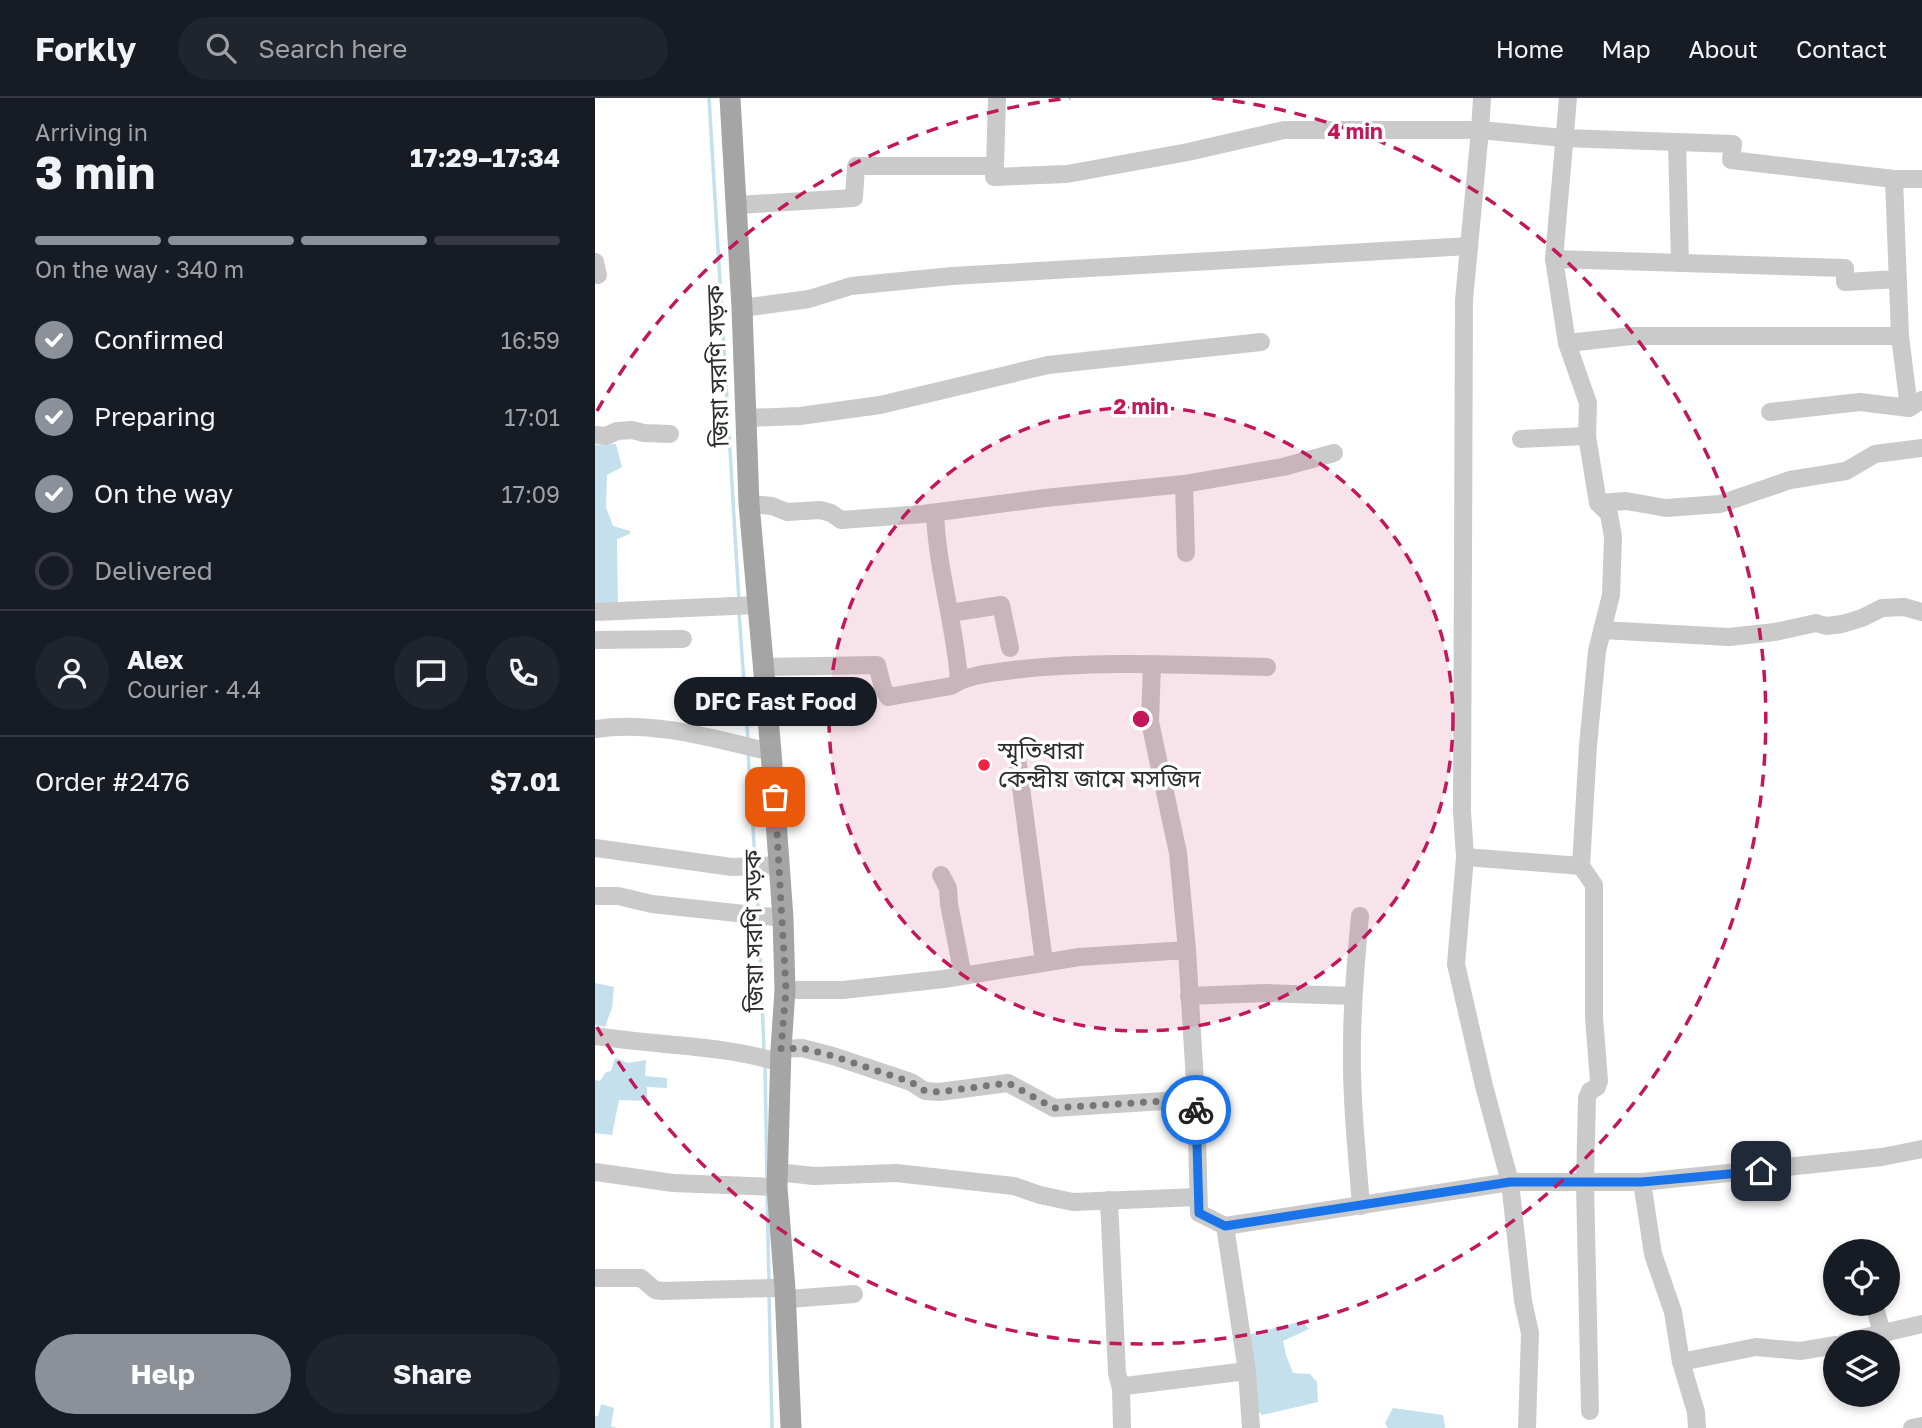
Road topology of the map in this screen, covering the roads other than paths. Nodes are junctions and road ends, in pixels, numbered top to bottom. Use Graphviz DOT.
graph roads {
  1 [pos="730,98"];
  2 [pos="997,98"];
  3 [pos="1482,98"];
  4 [pos="1569,98"];
  5 [pos="1480,130"];
  6 [pos="1565,138"];
  7 [pos="1677,142"];
  8 [pos="995,166"];
  9 [pos="1894,179"];
  10 [pos="1922,179"];
  11 [pos="737,205"];
  12 [pos="1469,246"];
  13 [pos="1554,259"];
  14 [pos="1679,263"];
  15 [pos="1898,279"];
  16 [pos="742,308"];
  17 [pos="1900,336"];
  18 [pos="1261,342"];
  19 [pos="1567,343"];
  20 [pos="1916,404"];
  21 [pos="1770,412"];
  22 [pos="747,418"];
  23 [pos="670,433"];
  24 [pos="595,435"];
  25 [pos="1587,436"];
  26 [pos="1521,439"];
  27 [pos="1922,448"];
  28 [pos="1334,453"];
  29 [pos="1184,484"];
  30 [pos="1598,503"];
  31 [pos="749,504"];
  32 [pos="935,513"];
  33 [pos="1186,553"];
  34 [pos="757,605"];
  35 [pos="595,612"];
  36 [pos="950,612"];
  37 [pos="1922,612"];
  38 [pos="1602,630"];
  39 [pos="683,639"];
  40 [pos="595,640"];
  41 [pos="1010,648"];
  42 [pos="1152,665"];
  43 [pos="763,667"];
  44 [pos="1267,667"];
  45 [pos="959,680"];
  46 [pos="595,729"];
  47 [pos="771,752"];
  48 [pos="1017,757"];
  49 [pos="595,848"];
  50 [pos="1465,857"];
  51 [pos="780,865"];
  52 [pos="1581,866"];
  53 [pos="941,875"];
  54 [pos="595,896"];
  55 [pos="1360,916"];
  56 [pos="783,918"];
  57 [pos="1187,950"];
  58 [pos="1044,962"];
  59 [pos="963,976"];
  60 [pos="786,990"];
  61 [pos="1189,996"];
  62 [pos="1353,996"];
  63 [pos="595,1036"];
  64 [pos="781,1056"];
  65 [pos="1196,1099"];
  66 [pos="1922,1149"];
  67 [pos="595,1172"];
  68 [pos="776,1180"];
  69 [pos="1510,1182"];
  70 [pos="1642,1182"];
  71 [pos="1585,1183"];
  72 [pos="1198,1196"];
  73 [pos="1109,1200"];
  74 [pos="1361,1206"];
  75 [pos="1225,1226"];
  76 [pos="595,1278"];
  77 [pos="785,1292"];
  78 [pos="854,1294"];
  79 [pos="1922,1324"];
  80 [pos="1895,1330"];
  81 [pos="1823,1347"];
  82 [pos="1681,1362"];
  83 [pos="1247,1371"];
  84 [pos="1121,1389"];
  85 [pos="1590,1411"];
  86 [pos="1922,1426"];
  87 [pos="791,1428"];
  88 [pos="1122,1428"];
  89 [pos="1251,1428"];
  90 [pos="1527,1428"];
  91 [pos="1697,1428"];
  92 [pos="1912,1428"];
  1 -- 11 [label="main road, জিয়া সরণি সড়ক"];
  2 -- 8 [label="street"];
  3 -- 5 [label="street"];
  4 -- 6 [label="street"];
  5 -- 6 [label="street"];
  5 -- 8 [label="street"];
  5 -- 12 [label="street"];
  6 -- 7 [label="street"];
  6 -- 13 [label="street"];
  7 -- 9 [label="street"];
  7 -- 14 [label="street"];
  8 -- 11 [label="street"];
  9 -- 10 [label="street"];
  9 -- 15 [label="street"];
  11 -- 16 [label="main road, জিয়া সরণি সড়ক"];
  12 -- 16 [label="street"];
  12 -- 50 [label="street"];
  13 -- 14 [label="street"];
  13 -- 19 [label="street"];
  14 -- 15 [label="street"];
  15 -- 17 [label="street"];
  16 -- 22 [label="main road, জিয়া সরণি সড়ক"];
  17 -- 19 [label="street"];
  17 -- 20 [label="street"];
  18 -- 22 [label="street"];
  19 -- 25 [label="street"];
  20 -- 21 [label="street"];
  22 -- 31 [label="main road, জিয়া সরণি সড়ক"];
  23 -- 24 [label="street"];
  25 -- 26 [label="street"];
  25 -- 30 [label="street"];
  27 -- 30 [label="street"];
  28 -- 29 [label="street"];
  29 -- 32 [label="street"];
  29 -- 33 [label="street"];
  30 -- 38 [label="street"];
  31 -- 32 [label="street"];
  31 -- 34 [label="main road, জিয়া সরণি সড়ক"];
  32 -- 36 [label="street"];
  34 -- 35 [label="street"];
  34 -- 43 [label="main road, জিয়া সরণি সড়ক"];
  36 -- 41 [label="street"];
  36 -- 45 [label="street"];
  37 -- 38 [label="street"];
  38 -- 52 [label="street"];
  39 -- 40 [label="street"];
  42 -- 44 [label="street"];
  42 -- 45 [label="street"];
  42 -- 57 [label="street"];
  43 -- 45 [label="street"];
  43 -- 47 [label="main road, জিয়া সরণি সড়ক"];
  46 -- 47 [label="street"];
  47 -- 51 [label="main road, জিয়া সরণি সড়ক"];
  48 -- 58 [label="street"];
  49 -- 51 [label="street"];
  50 -- 52 [label="street"];
  50 -- 69 [label="street"];
  51 -- 56 [label="main road, জিয়া সরণি সড়ক"];
  52 -- 71 [label="street"];
  53 -- 59 [label="street"];
  54 -- 56 [label="street"];
  55 -- 62 [label="street"];
  56 -- 60 [label="main road, জিয়া সরণি সড়ক"];
  57 -- 58 [label="street"];
  57 -- 61 [label="street"];
  58 -- 59 [label="street"];
  59 -- 60 [label="street"];
  60 -- 64 [label="main road, জিয়া সরণি সড়ক"];
  61 -- 62 [label="street"];
  61 -- 65 [label="street"];
  62 -- 74 [label="street"];
  63 -- 64 [label="street"];
  64 -- 65 [label="street"];
  64 -- 68 [label="main road, জিয়া সরণি সড়ক"];
  65 -- 72 [label="street"];
  66 -- 70 [label="street"];
  67 -- 68 [label="street"];
  68 -- 73 [label="street"];
  68 -- 77 [label="main road, জিয়া সরণি সড়ক"];
  69 -- 71 [label="street"];
  69 -- 74 [label="street"];
  69 -- 90 [label="street"];
  70 -- 71 [label="street"];
  70 -- 82 [label="street"];
  71 -- 85 [label="street"];
  72 -- 73 [label="street"];
  72 -- 75 [label="street"];
  73 -- 84 [label="street"];
  74 -- 75 [label="street"];
  75 -- 83 [label="street"];
  76 -- 77 [label="street"];
  77 -- 78 [label="street"];
  77 -- 87 [label="main road, জিয়া সরণি সড়ক"];
  79 -- 80 [label="street"];
  81 -- 82 [label="street"];
  82 -- 91 [label="street"];
  83 -- 84 [label="street"];
  83 -- 89 [label="street"];
  84 -- 88 [label="street"];
  86 -- 92 [label="street"];
}
